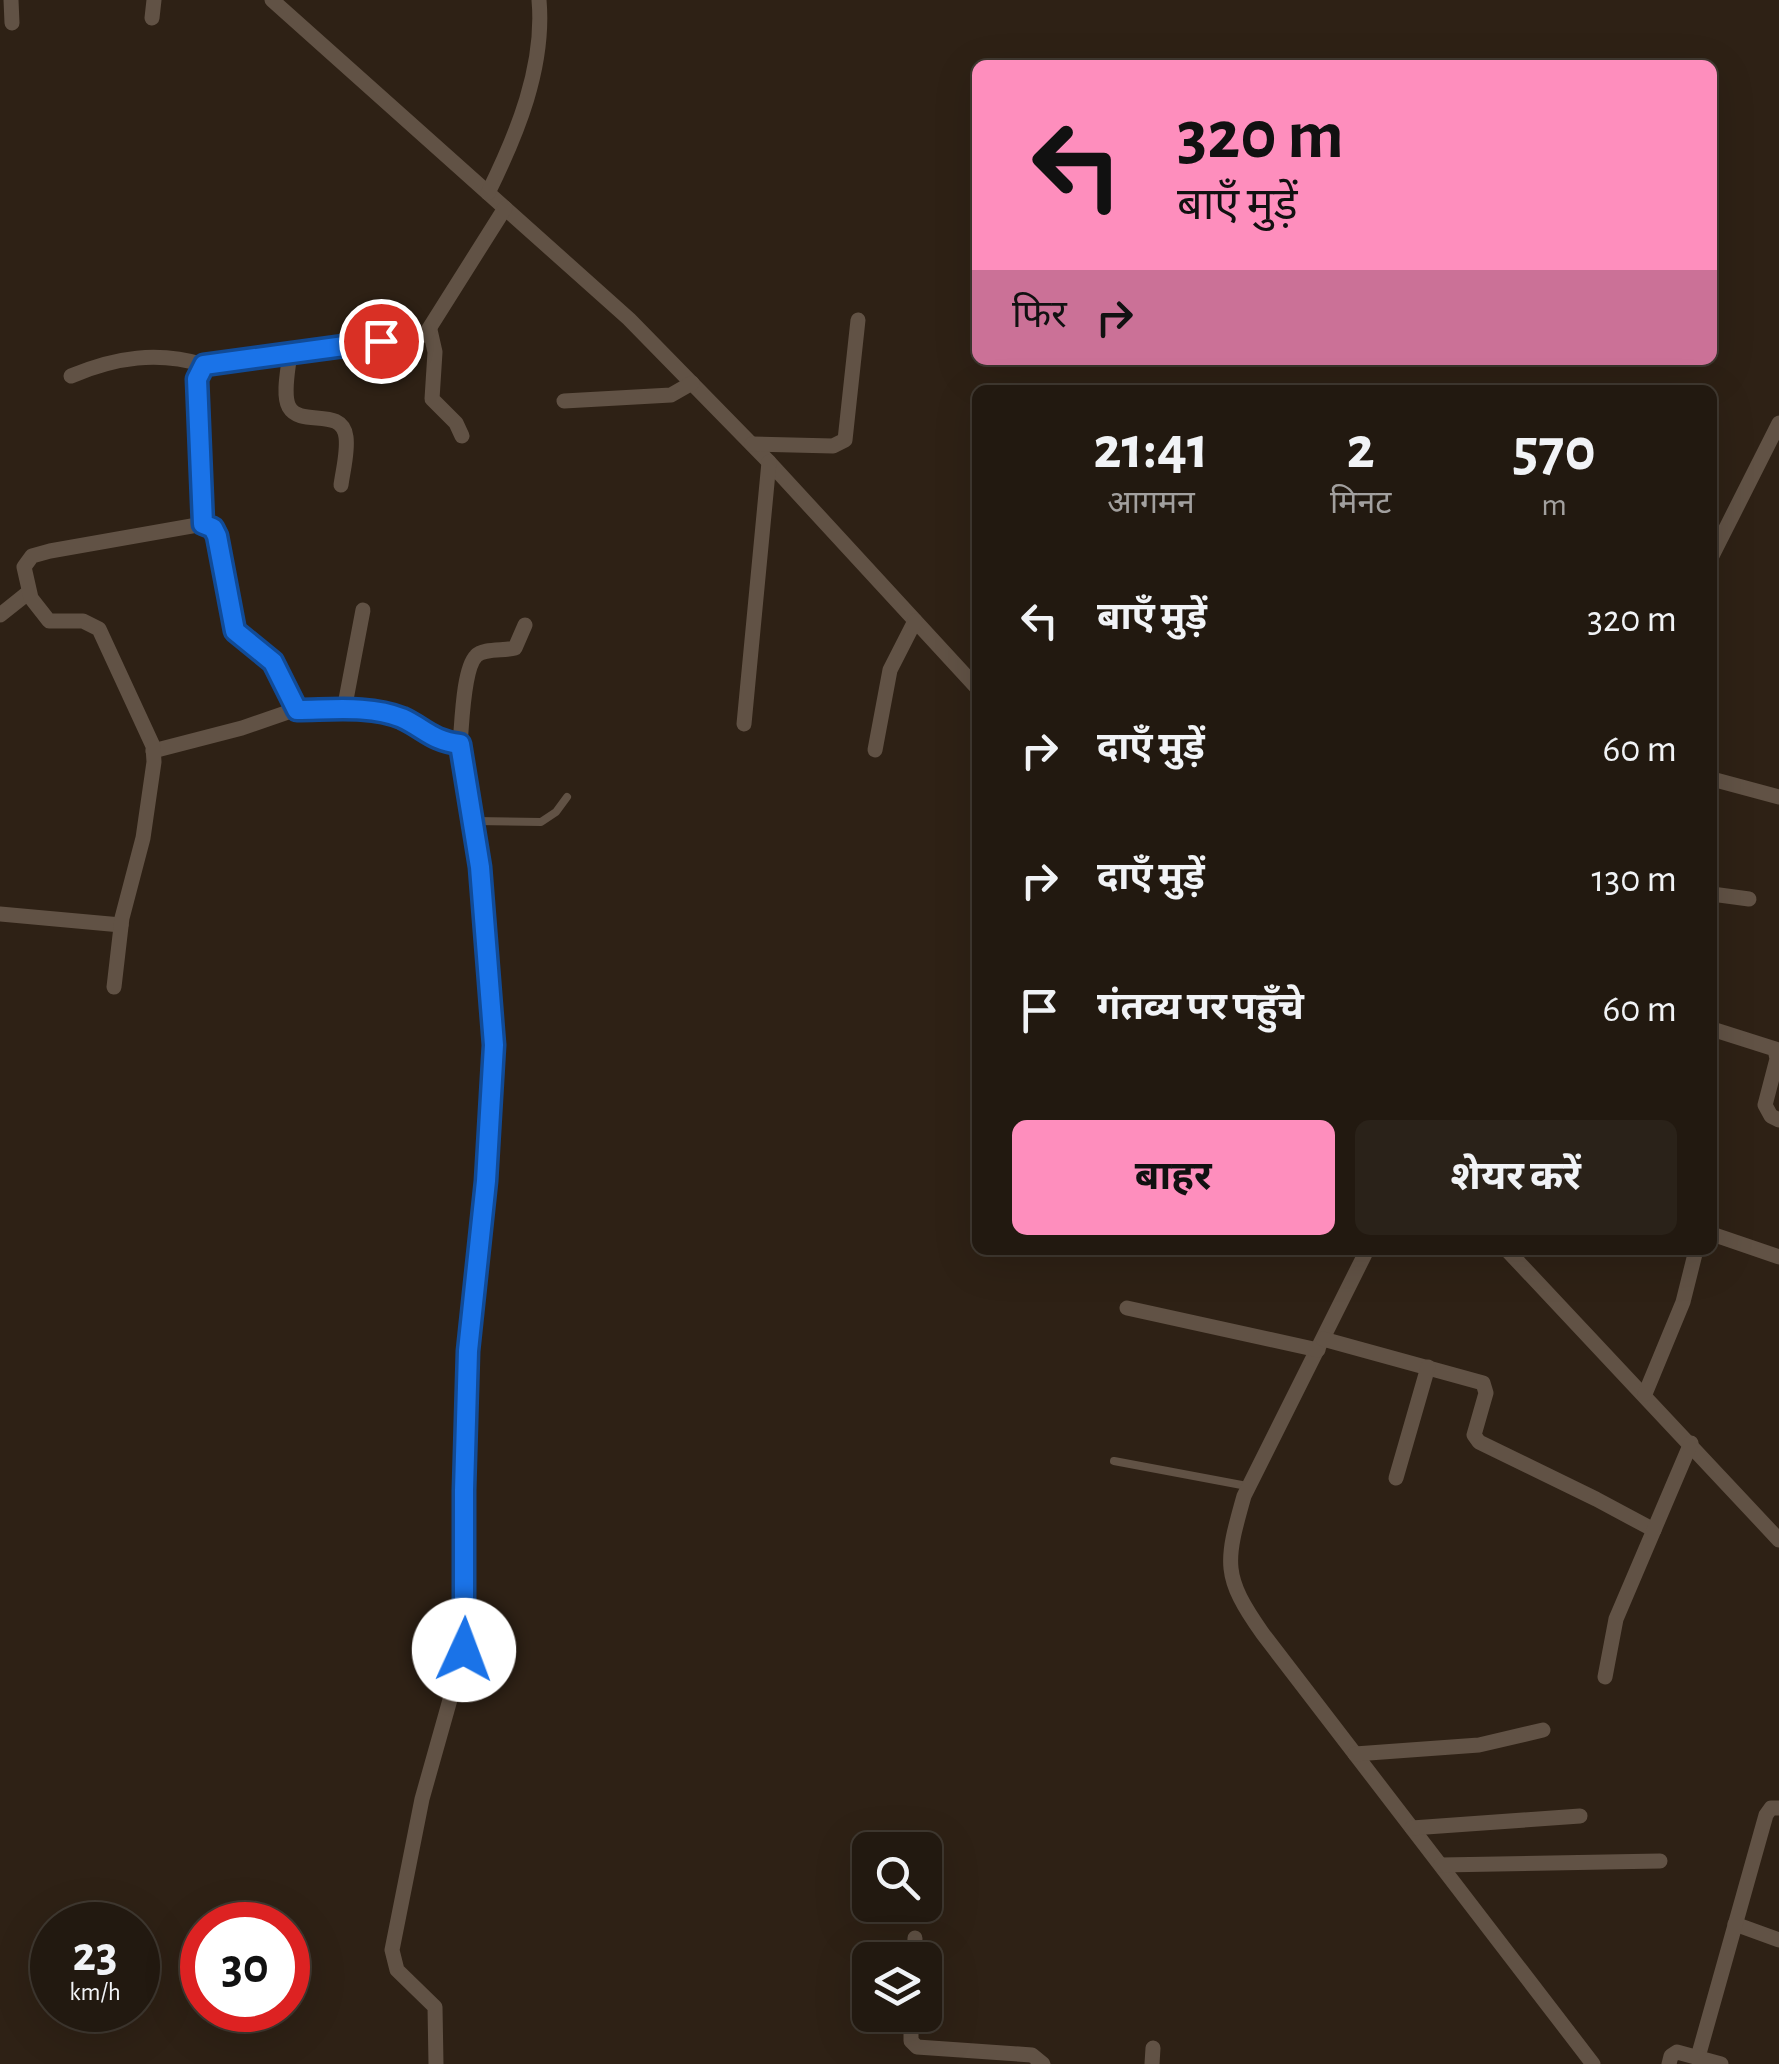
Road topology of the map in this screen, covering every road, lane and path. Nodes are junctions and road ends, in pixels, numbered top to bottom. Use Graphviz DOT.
graph roads {
  1 [pos="11,0"];
  2 [pos="154,0"];
  3 [pos="272,0"];
  4 [pos="539,0"];
  5 [pos="152,18"];
  6 [pos="12,23"];
  7 [pos="488,193"];
  8 [pos="505,208"];
  9 [pos="858,320"];
  10 [pos="430,330"];
  11 [pos="290,352"];
  12 [pos="204,365"];
  13 [pos="72,376"];
  14 [pos="692,383"];
  15 [pos="564,401"];
  16 [pos="1779,423"];
  17 [pos="462,436"];
  18 [pos="752,444"];
  19 [pos="769,462"];
  20 [pos="342,484"];
  21 [pos="203,524"];
  22 [pos="1717,546"];
  23 [pos="29,592"];
  24 [pos="362,610"];
  25 [pos="0,615"];
  26 [pos="915,621"];
  27 [pos="525,625"];
  28 [pos="972,683"];
  29 [pos="297,710"];
  30 [pos="344,710"];
  31 [pos="744,724"];
  32 [pos="460,744"];
  33 [pos="875,750"];
  34 [pos="153,751"];
  35 [pos="1717,779"];
  36 [pos="567,797"];
  37 [pos="1779,798"];
  38 [pos="474,821"];
  39 [pos="1717,895"];
  40 [pos="1749,899"];
  41 [pos="0,914"];
  42 [pos="121,925"];
  43 [pos="114,987"];
  44 [pos="1717,1031"];
  45 [pos="1779,1120"];
  46 [pos="1717,1236"];
  47 [pos="1364,1255"];
  48 [pos="1512,1255"];
  49 [pos="1695,1255"];
  50 [pos="1779,1257"];
  51 [pos="1127,1308"];
  52 [pos="1313,1346"];
  53 [pos="1428,1368"];
  54 [pos="1645,1394"];
  55 [pos="1691,1443"];
  56 [pos="1114,1461"];
  57 [pos="1396,1478"];
  58 [pos="1243,1485"];
  59 [pos="1654,1530"];
  60 [pos="1779,1540"];
  61 [pos="1605,1677"];
  62 [pos="1543,1730"];
  63 [pos="1355,1754"];
  64 [pos="1779,1808"];
  65 [pos="1580,1816"];
  66 [pos="1412,1828"];
  67 [pos="1660,1861"];
  68 [pos="1441,1866"];
  69 [pos="1735,1924"];
  70 [pos="915,1938"];
  71 [pos="1779,1940"];
  72 [pos="915,1942"];
  73 [pos="911,2032"];
  74 [pos="1698,2057"];
  75 [pos="436,2064"];
  76 [pos="1044,2064"];
  77 [pos="1593,2064"];
  78 [pos="1669,2064"];
  79 [pos="1721,2064"];
  1 -- 6 [label="street"];
  2 -- 5 [label="street"];
  3 -- 7 [label="street"];
  4 -- 7 [label="street"];
  7 -- 8 [label="street"];
  8 -- 10 [label="street"];
  8 -- 14 [label="street"];
  9 -- 18 [label="street"];
  10 -- 11 [label="street"];
  10 -- 17 [label="street"];
  11 -- 12 [label="street"];
  11 -- 20 [label="street"];
  12 -- 13 [label="street"];
  12 -- 21 [label="street"];
  14 -- 15 [label="street"];
  14 -- 18 [label="street"];
  16 -- 22 [label="street"];
  18 -- 19 [label="street"];
  19 -- 26 [label="street"];
  19 -- 31 [label="street"];
  21 -- 23 [label="street"];
  21 -- 29 [label="street"];
  23 -- 25 [label="street"];
  23 -- 34 [label="street"];
  24 -- 30 [label="street"];
  26 -- 28 [label="street"];
  26 -- 33 [label="street"];
  27 -- 32 [label="street"];
  29 -- 30 [label="street"];
  29 -- 34 [label="street"];
  30 -- 32 [label="street"];
  32 -- 38 [label="street"];
  34 -- 42 [label="street"];
  35 -- 37 [label="street"];
  36 -- 38 [label="lane"];
  38 -- 75 [label="street"];
  39 -- 40 [label="street"];
  41 -- 42 [label="street"];
  42 -- 43 [label="street"];
  44 -- 45 [label="street"];
  46 -- 50 [label="street"];
  47 -- 52 [label="street"];
  48 -- 54 [label="street"];
  49 -- 54 [label="street"];
  51 -- 52 [label="street"];
  52 -- 53 [label="street"];
  52 -- 58 [label="street"];
  53 -- 57 [label="street"];
  53 -- 59 [label="street"];
  54 -- 55 [label="street"];
  55 -- 59 [label="street"];
  55 -- 60 [label="street"];
  56 -- 58 [label="lane"];
  58 -- 63 [label="street"];
  59 -- 61 [label="street"];
  62 -- 63 [label="street"];
  63 -- 66 [label="street"];
  64 -- 69 [label="street"];
  65 -- 66 [label="street"];
  66 -- 68 [label="street"];
  67 -- 68 [label="street"];
  68 -- 77 [label="street"];
  69 -- 71 [label="street"];
  69 -- 74 [label="street"];
  70 -- 72 [label="street"];
  73 -- 76 [label="street"];
  74 -- 78 [label="street"];
  74 -- 79 [label="street"];
}
